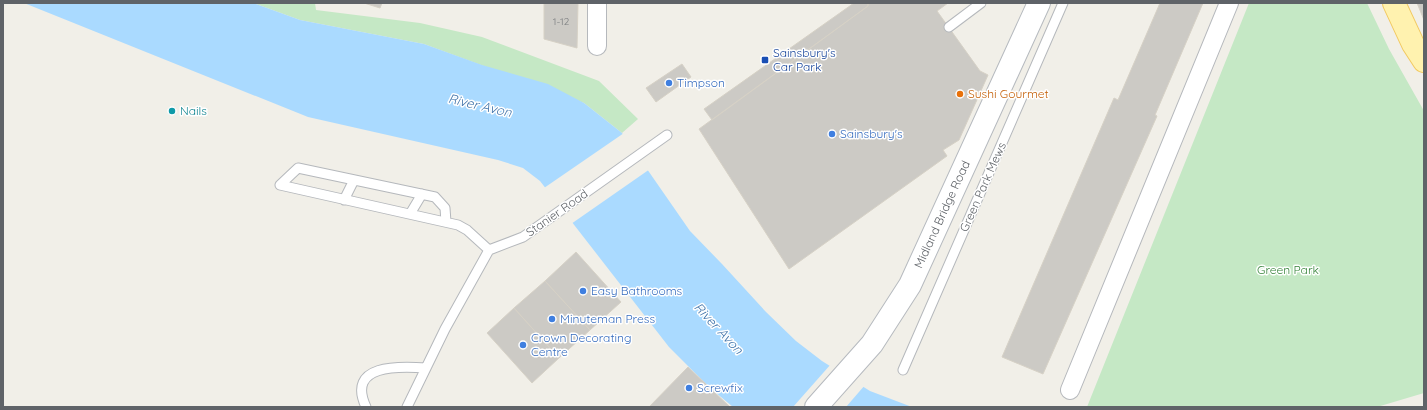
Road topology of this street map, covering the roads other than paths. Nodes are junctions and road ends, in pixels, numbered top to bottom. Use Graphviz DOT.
graph roads {
  1 [pos="598,3"];
  2 [pos="981,3"];
  3 [pos="1063,3"];
  4 [pos="1229,3"];
  5 [pos="1394,3"];
  6 [pos="1036,4"];
  7 [pos="949,27"];
  8 [pos="596,46"];
  9 [pos="1424,61"];
  10 [pos="667,135"];
  11 [pos="354,180"];
  12 [pos="422,194"];
  13 [pos="344,200"];
  14 [pos="410,214"];
  15 [pos="446,222"];
  16 [pos="489,250"];
  17 [pos="426,368"];
  18 [pos="903,370"];
  19 [pos="1070,390"];
  20 [pos="366,407"];
  21 [pos="406,407"];
  22 [pos="816,407"];
  1 -- 8 [label="street"];
  2 -- 7 [label="lane"];
  3 -- 18 [label="lane, Green Park Mews"];
  4 -- 19 [label="street"];
  5 -- 9 [label="main road"];
  6 -- 22 [label="main road, Midland Bridge Road"];
  10 -- 16 [label="lane, Stanier Road"];
  11 -- 12 [label="lane"];
  11 -- 13 [label="lane"];
  11 -- 13 [label="lane"];
  12 -- 14 [label="lane"];
  12 -- 15 [label="lane"];
  13 -- 14 [label="lane"];
  14 -- 15 [label="lane"];
  15 -- 16 [label="lane"];
  16 -- 17 [label="lane"];
  17 -- 20 [label="lane"];
  17 -- 21 [label="lane"];
}
